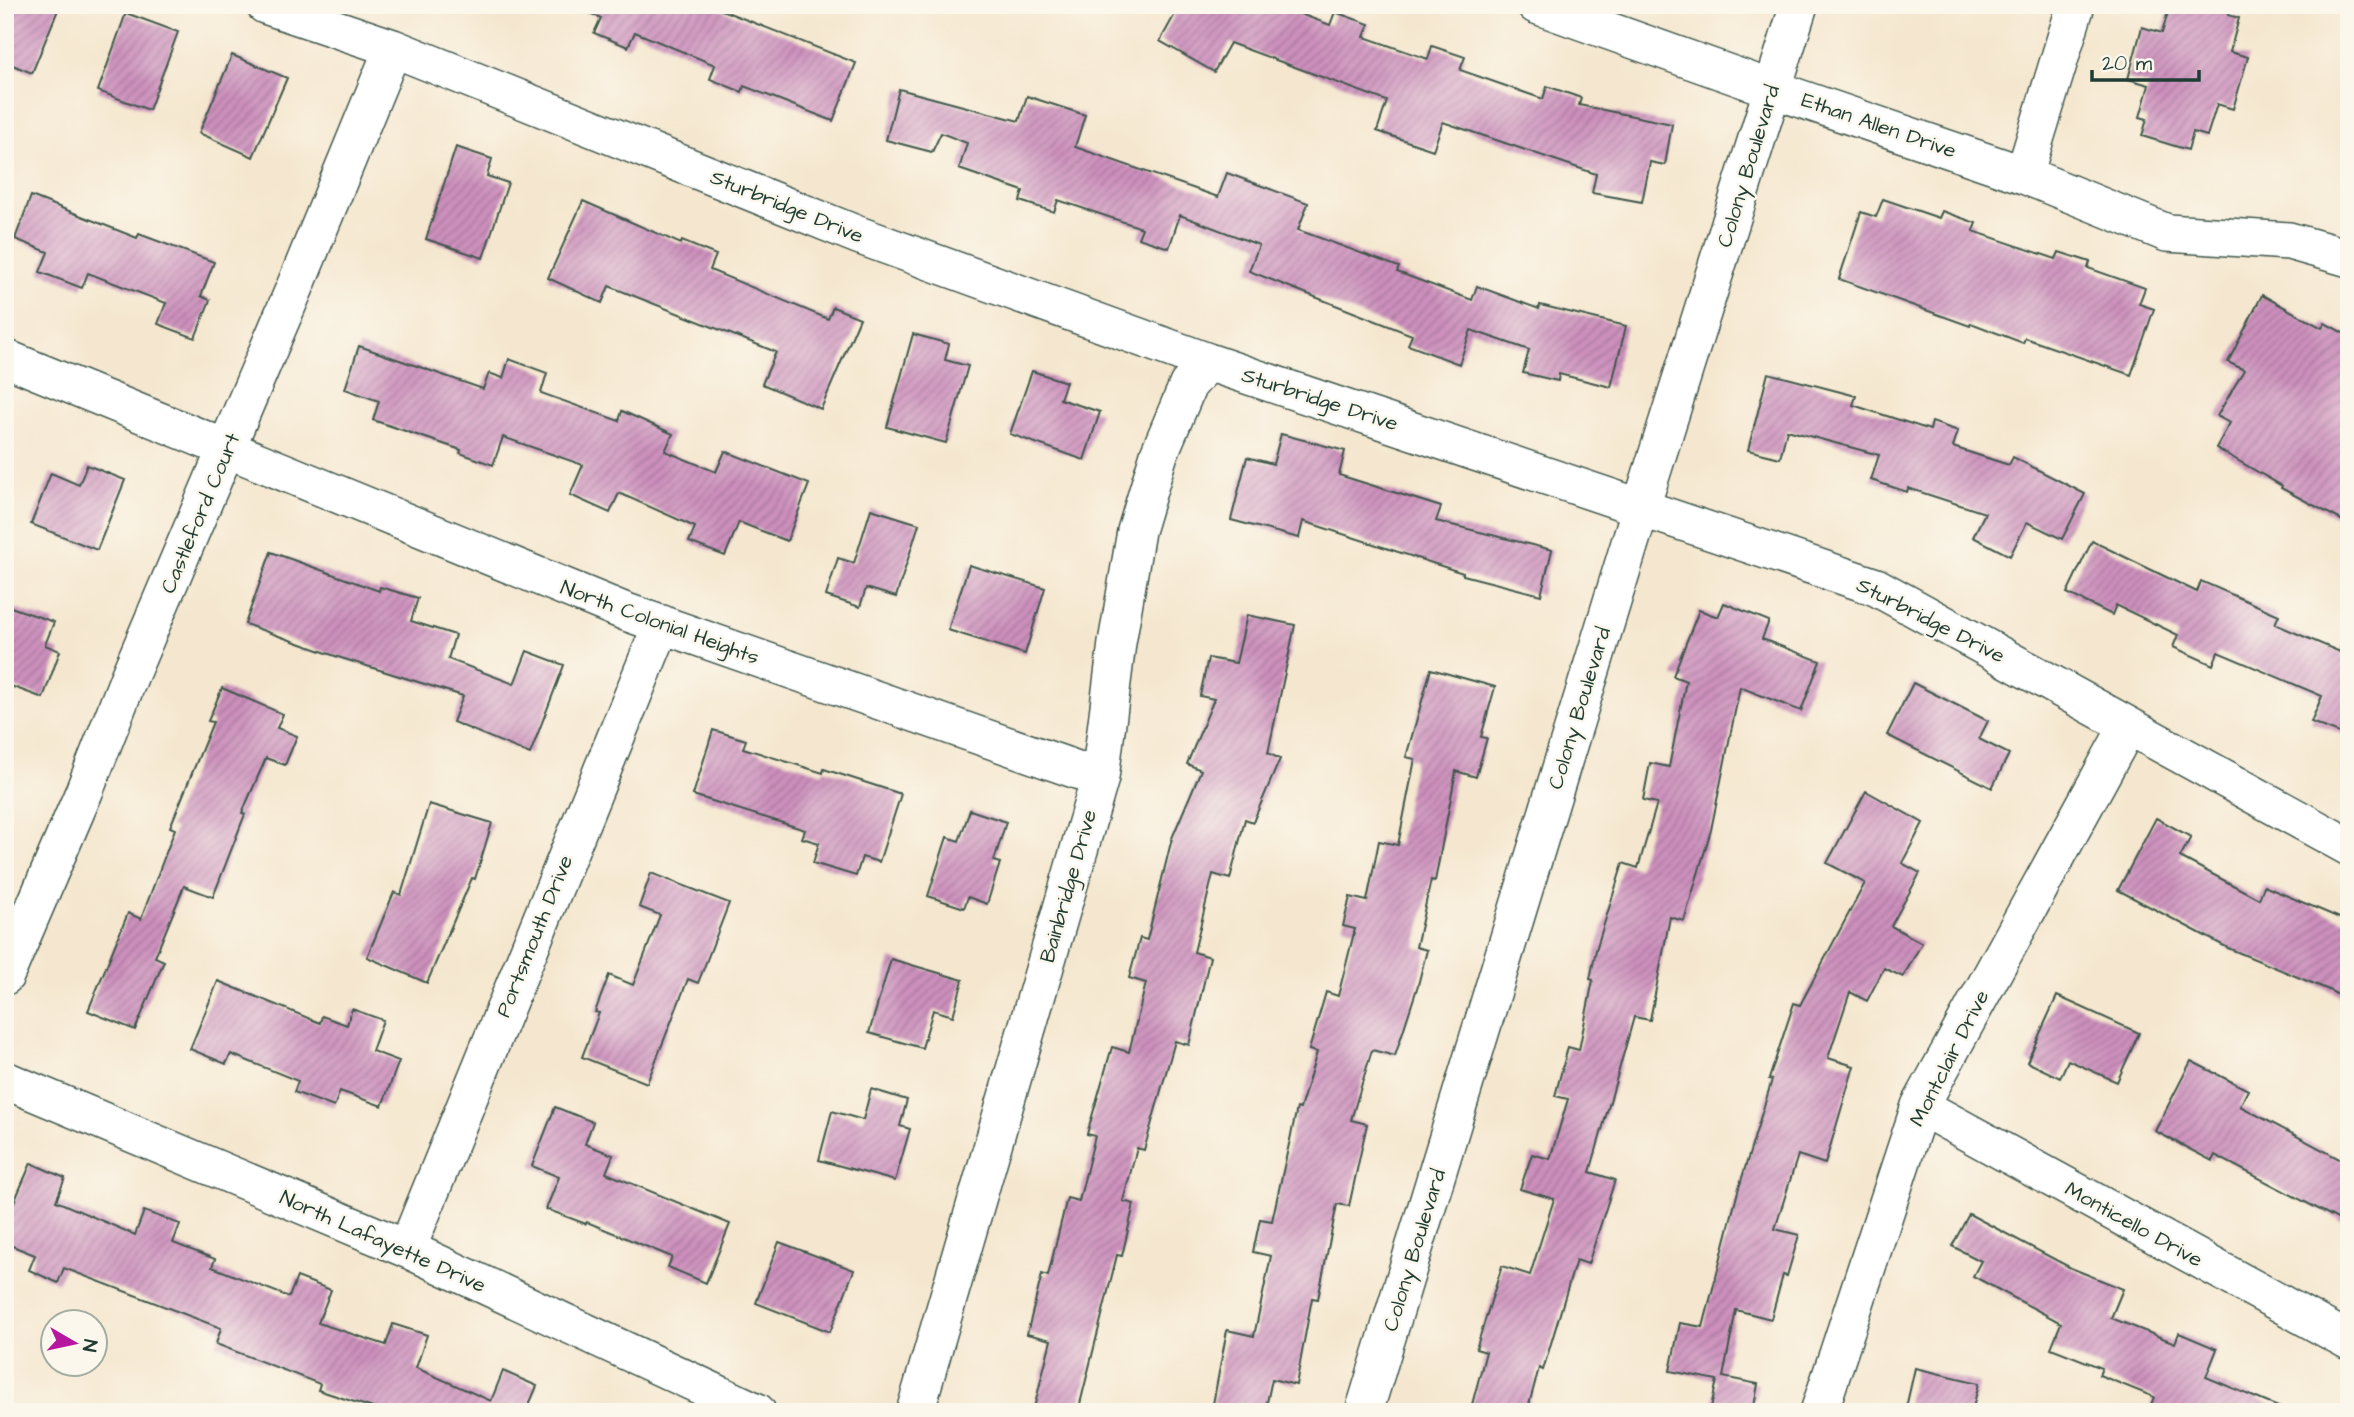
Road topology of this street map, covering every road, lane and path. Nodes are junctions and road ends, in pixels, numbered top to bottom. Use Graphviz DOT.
graph roads {
  1 [pos="265,5"];
  2 [pos="1536,5"];
  3 [pos="1799,5"];
  4 [pos="2076,5"];
  5 [pos="393,48"];
  6 [pos="1772,89"];
  7 [pos="2024,174"];
  8 [pos="2349,258"];
  9 [pos="5,358"];
  10 [pos="1208,362"];
  11 [pos="227,449"];
  12 [pos="1641,506"];
  13 [pos="662,624"];
  14 [pos="2128,726"];
  15 [pos="1100,778"];
  16 [pos="2349,847"];
  17 [pos="5,976"];
  18 [pos="5,1080"];
  19 [pos="1920,1107"];
  20 [pos="407,1249"];
  21 [pos="2349,1341"];
  22 [pos="757,1412"];
  23 [pos="915,1412"];
  24 [pos="1364,1412"];
  25 [pos="1819,1412"];
  1 -- 5 [label="street, Sturbridge Drive"];
  2 -- 6 [label="street, Ethan Allen Drive"];
  3 -- 6 [label="street, Colony Boulevard"];
  4 -- 7 [label="street"];
  5 -- 10 [label="street, Sturbridge Drive"];
  5 -- 11 [label="street, Castleford Court"];
  6 -- 7 [label="street, Ethan Allen Drive"];
  6 -- 12 [label="street, Colony Boulevard"];
  7 -- 8 [label="street, Ethan Allen Drive"];
  9 -- 11 [label="street, North Colonial Heights"];
  10 -- 12 [label="street, Sturbridge Drive"];
  10 -- 15 [label="street, Bainbridge Drive"];
  11 -- 13 [label="street, North Colonial Heights"];
  11 -- 17 [label="street, Castleford Court"];
  12 -- 14 [label="street, Sturbridge Drive"];
  12 -- 24 [label="street, Colony Boulevard"];
  13 -- 15 [label="street, North Colonial Heights"];
  13 -- 20 [label="street, Portsmouth Drive"];
  14 -- 16 [label="street, Sturbridge Drive"];
  14 -- 19 [label="street, Montclair Drive"];
  15 -- 23 [label="street, Bainbridge Drive"];
  18 -- 20 [label="street, North Lafayette Drive"];
  19 -- 21 [label="street, Monticello Drive"];
  19 -- 25 [label="street, Montclair Drive"];
  20 -- 22 [label="street, North Lafayette Drive"];
}
